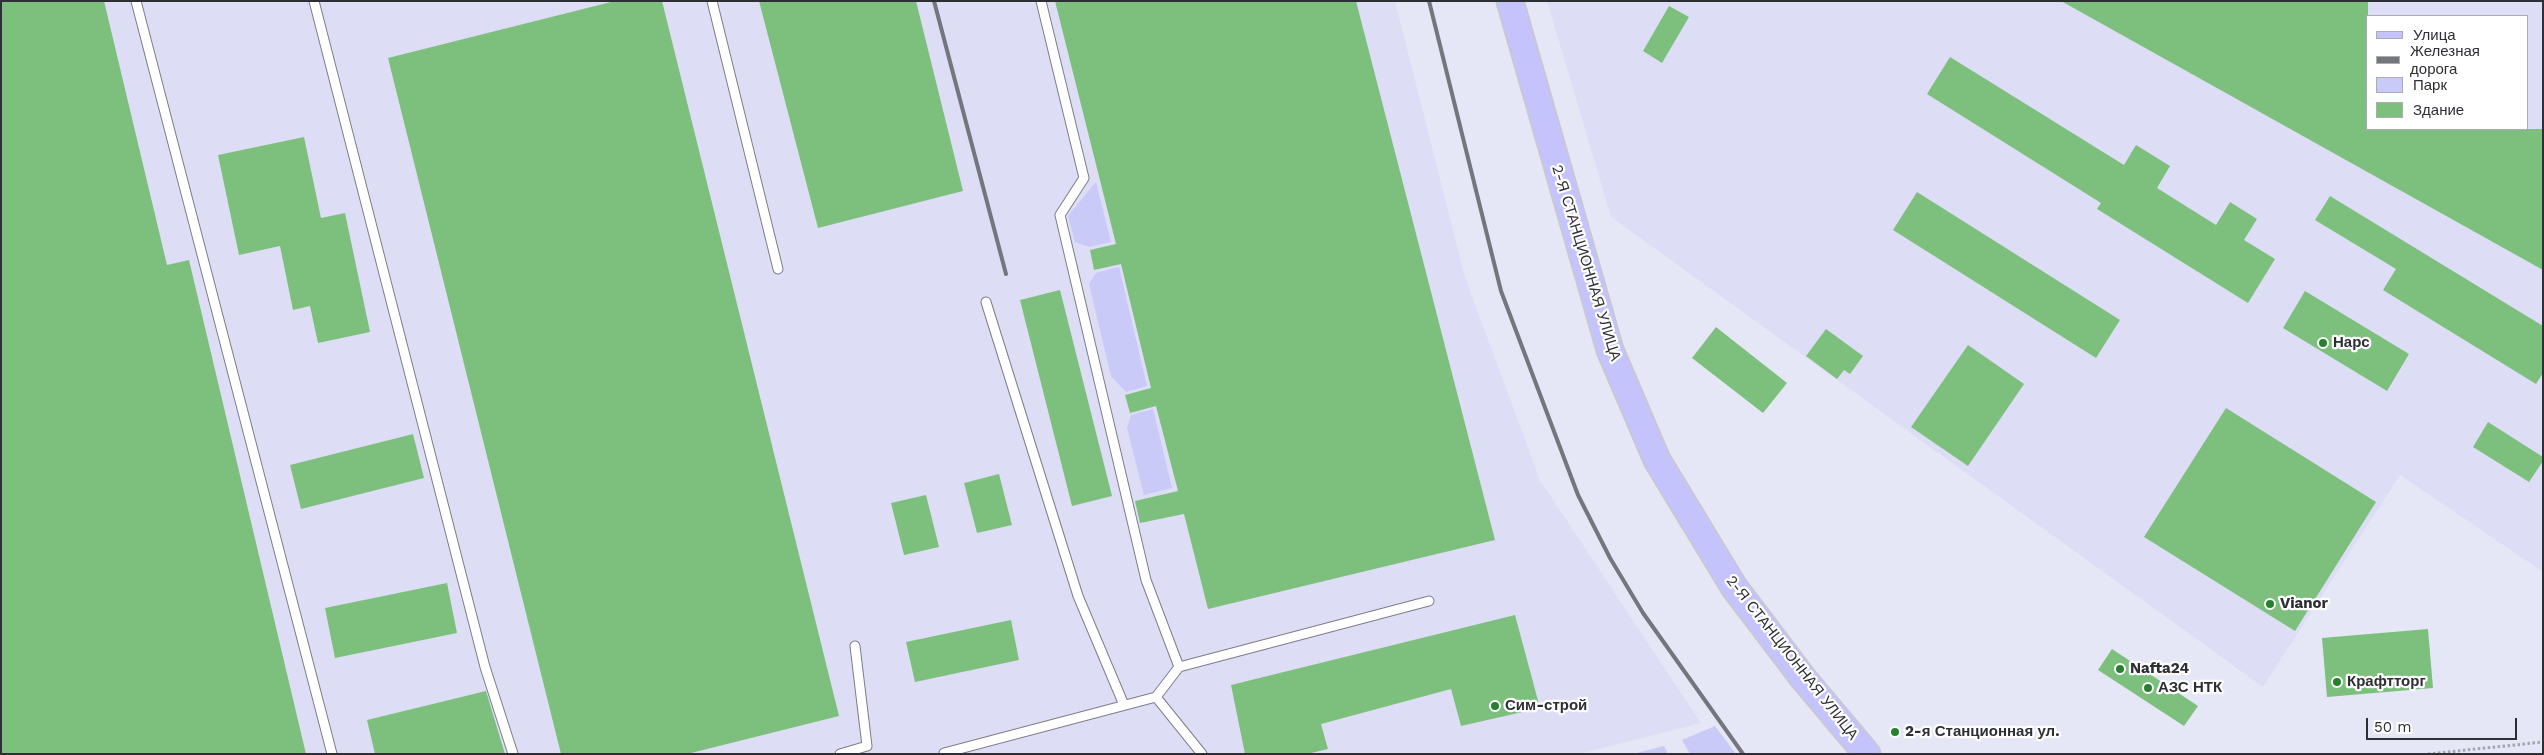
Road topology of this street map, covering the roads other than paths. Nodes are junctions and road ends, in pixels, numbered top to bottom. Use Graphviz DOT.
graph roads {
  1 [pos="136,1"];
  2 [pos="314,1"];
  3 [pos="712,1"];
  4 [pos="1041,1"];
  5 [pos="1510,1"];
  6 [pos="778,269"];
  7 [pos="986,302"];
  8 [pos="1429,601"];
  9 [pos="855,646"];
  10 [pos="1178,667"];
  11 [pos="1156,697"];
  12 [pos="1124,705"];
  13 [pos="944,753"];
  14 [pos="332,754"];
  15 [pos="513,754"];
  16 [pos="840,754"];
  17 [pos="1202,754"];
  18 [pos="1867,754"];
  1 -- 14 [label="lane"];
  2 -- 15 [label="lane"];
  3 -- 6 [label="lane"];
  4 -- 10 [label="lane"];
  5 -- 18 [label="main road, 2-Я СТАНЦИОННАЯ УЛИЦА"];
  7 -- 12 [label="lane"];
  8 -- 10 [label="lane"];
  9 -- 16 [label="lane"];
  10 -- 11 [label="lane"];
  11 -- 12 [label="lane"];
  11 -- 17 [label="lane"];
  12 -- 13 [label="lane"];
}
